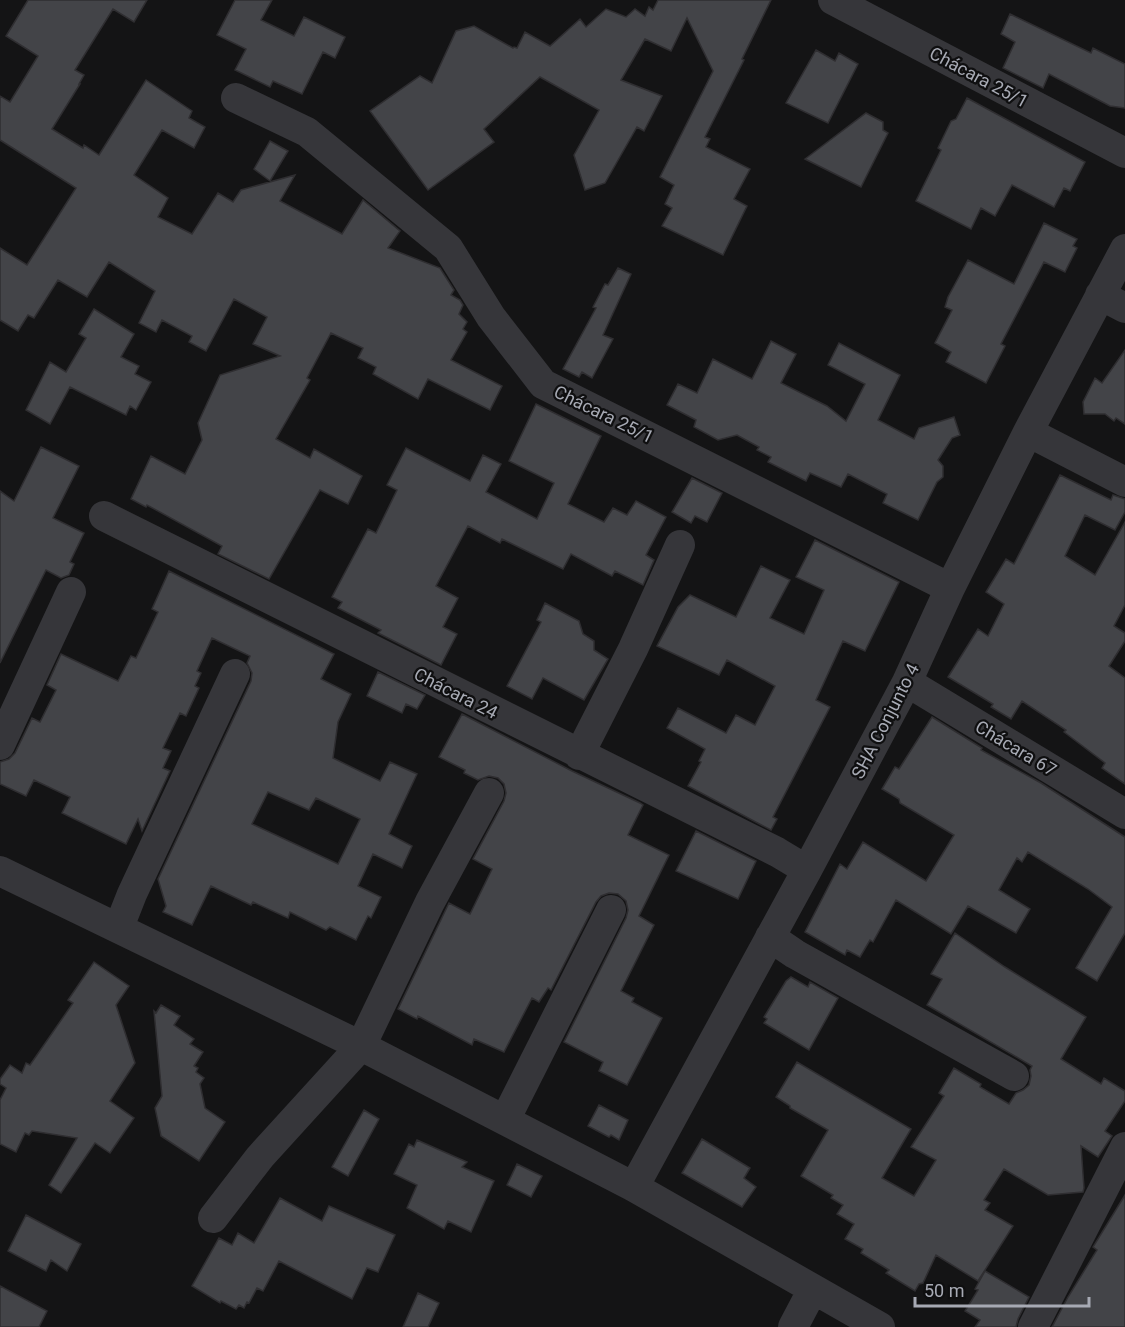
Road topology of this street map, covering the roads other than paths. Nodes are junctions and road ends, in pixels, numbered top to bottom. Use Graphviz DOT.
graph roads {
  1 [pos="833,0"];
  2 [pos="236,98"];
  3 [pos="1125,153"];
  4 [pos="1125,249"];
  5 [pos="1113,302"];
  6 [pos="1028,432"];
  7 [pos="1125,482"];
  8 [pos="104,516"];
  9 [pos="680,545"];
  10 [pos="950,588"];
  11 [pos="71,592"];
  12 [pos="235,674"];
  13 [pos="907,682"];
  14 [pos="0,745"];
  15 [pos="579,755"];
  16 [pos="489,793"];
  17 [pos="1125,814"];
  18 [pos="807,870"];
  19 [pos="0,871"];
  20 [pos="611,910"];
  21 [pos="119,927"];
  22 [pos="770,937"];
  23 [pos="360,1046"];
  24 [pos="1014,1076"];
  25 [pos="505,1120"];
  26 [pos="1125,1147"];
  27 [pos="634,1187"];
  28 [pos="213,1218"];
  29 [pos="813,1289"];
  30 [pos="793,1327"];
  31 [pos="880,1327"];
  32 [pos="1033,1327"];
  1 -- 3 [label="street, Chácara 25/1"];
  2 -- 10 [label="street, Chácara 25/1"];
  4 -- 5 [label="street, SHA Conjunto 4"];
  5 -- 6 [label="street, SHA Conjunto 4"];
  6 -- 7 [label="street"];
  6 -- 10 [label="street, SHA Conjunto 4"];
  8 -- 15 [label="street, Chácara 24"];
  9 -- 15 [label="street"];
  10 -- 13 [label="street, SHA Conjunto 4"];
  11 -- 14 [label="street"];
  12 -- 21 [label="street"];
  13 -- 17 [label="street, Chácara 67"];
  13 -- 18 [label="street, SHA Conjunto 4"];
  15 -- 18 [label="street, Chácara 24"];
  16 -- 23 [label="street"];
  18 -- 22 [label="street, SHA Conjunto 4"];
  19 -- 21 [label="street"];
  20 -- 25 [label="street"];
  21 -- 23 [label="street"];
  22 -- 24 [label="street"];
  22 -- 27 [label="street, SHA Conjunto 4"];
  23 -- 25 [label="street"];
  23 -- 28 [label="street"];
  25 -- 27 [label="street"];
  26 -- 32 [label="street"];
  27 -- 29 [label="street"];
  29 -- 30 [label="street"];
  29 -- 31 [label="street"];
}
